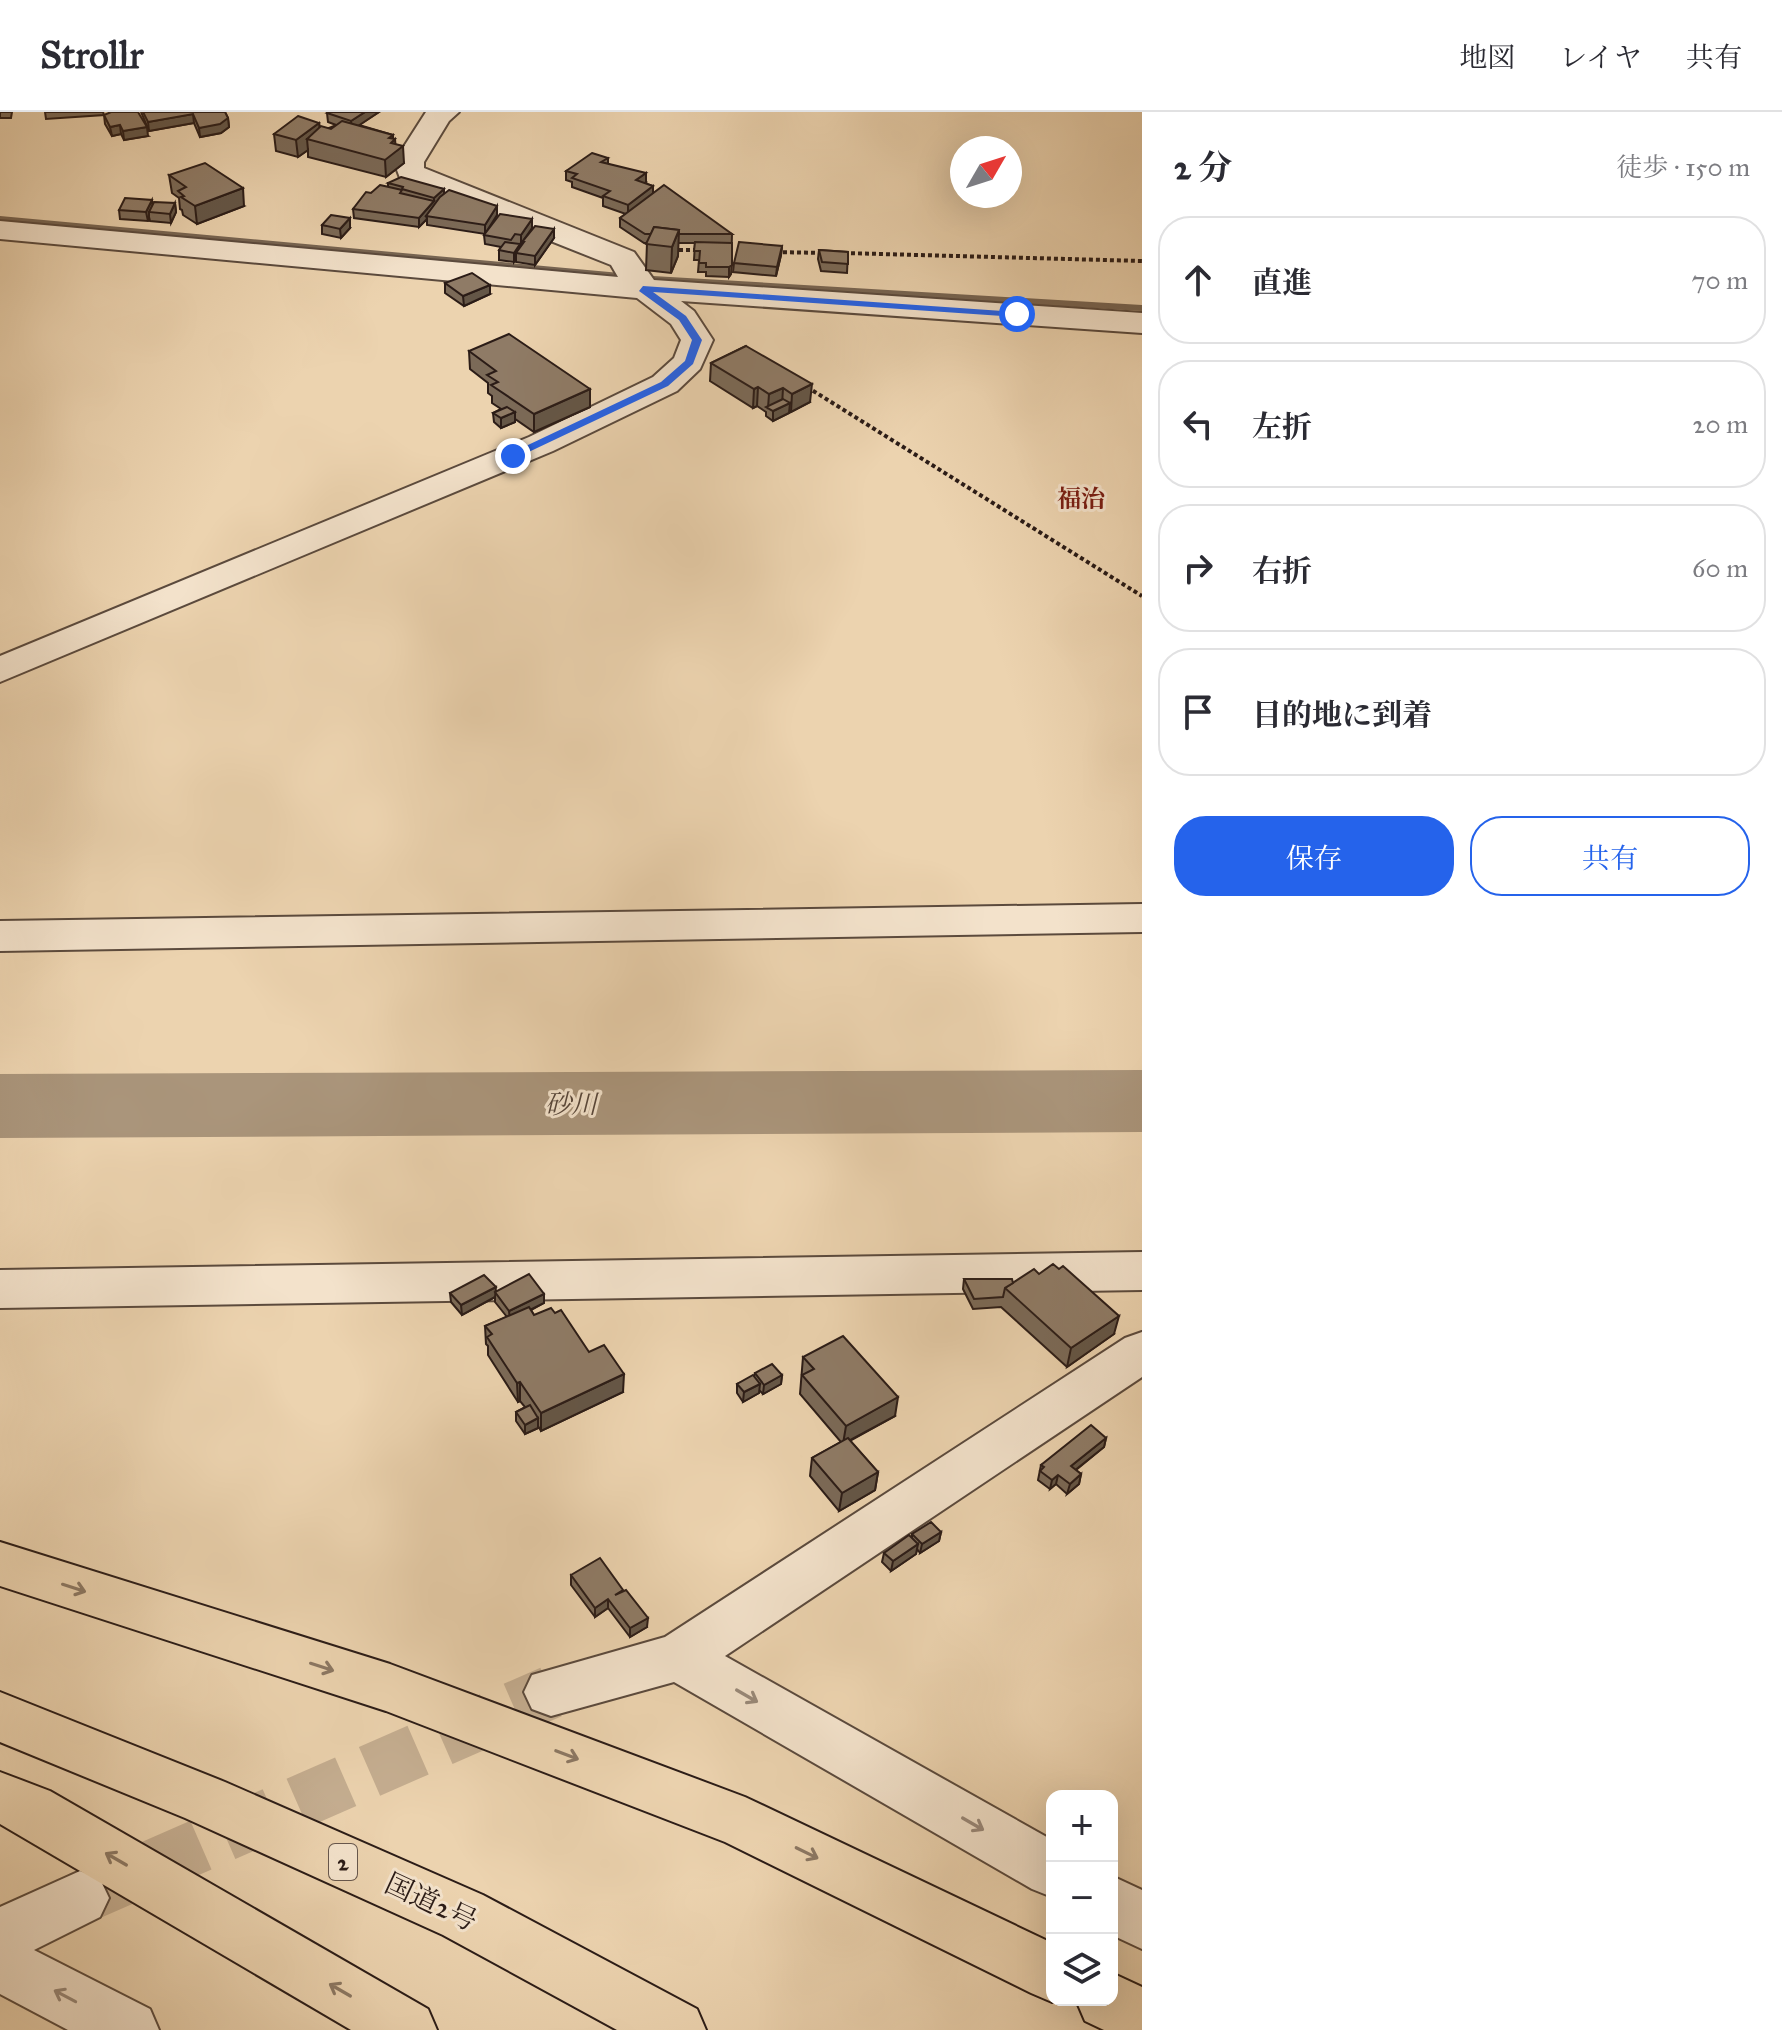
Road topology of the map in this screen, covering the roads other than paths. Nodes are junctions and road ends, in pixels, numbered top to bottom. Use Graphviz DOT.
graph roads {
  1 [pos="445,112"];
  2 [pos="0,230"];
  3 [pos="631,274"];
  4 [pos="1142,323"];
  5 [pos="0,670"];
  6 [pos="1142,918"];
  7 [pos="0,936"];
  8 [pos="1142,1271"];
  9 [pos="0,1289"];
  10 [pos="1142,1352"];
  11 [pos="0,1564"];
  12 [pos="679,1657"];
  13 [pos="551,1692"];
  14 [pos="0,1717"];
  15 [pos="0,1798"];
  16 [pos="1046,1867"];
  17 [pos="80,1898"];
  18 [pos="1118,1907"];
  19 [pos="1142,1921"];
  20 [pos="0,1937"];
  21 [pos="0,1963"];
  22 [pos="1046,1970"];
  23 [pos="1118,2006"];
  24 [pos="1142,2018"];
  25 [pos="129,2030"];
  26 [pos="407,2030"];
  27 [pos="676,2030"];
  1 -- 3 [label="street"];
  2 -- 3 [label="street"];
  3 -- 4 [label="street"];
  3 -- 5 [label="street"];
  6 -- 7 [label="street"];
  8 -- 9 [label="street"];
  10 -- 12 [label="street"];
  11 -- 22 [label="highway, one-way"];
  12 -- 13 [label="street"];
  12 -- 16 [label="street, one-way"];
  14 -- 27 [label="highway, 国道2号 / 2"];
  26 -- 15 [label="highway, one-way"];
  17 -- 20 [label="street"];
  18 -- 19 [label="street"];
  25 -- 21 [label="street, one-way"];
  23 -- 24 [label="highway"];
}
